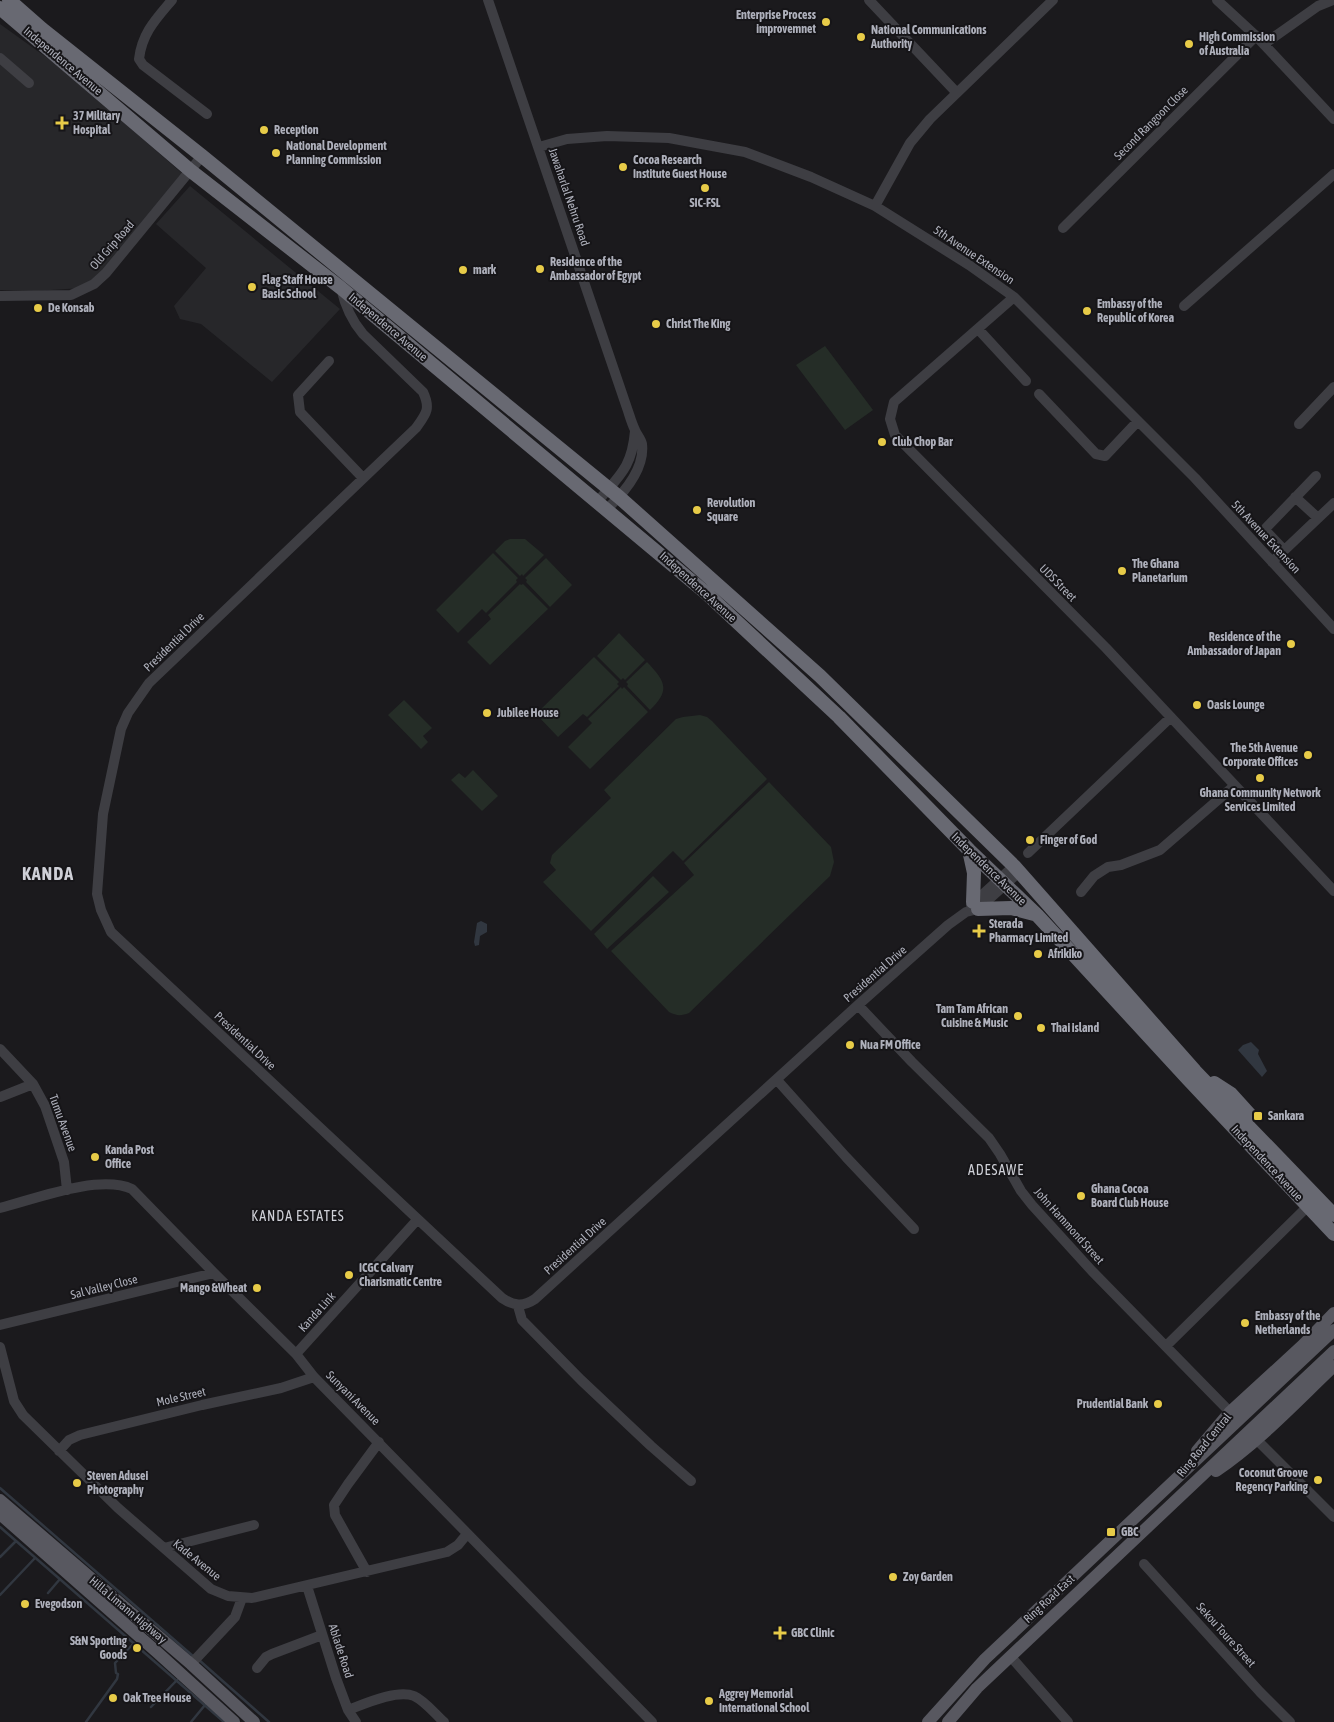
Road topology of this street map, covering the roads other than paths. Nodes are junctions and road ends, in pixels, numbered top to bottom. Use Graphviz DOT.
graph roads {
  1 [pos="9,0"];
  2 [pos="172,0"];
  3 [pos="488,0"];
  4 [pos="869,0"];
  5 [pos="1053,0"];
  6 [pos="1218,0"];
  7 [pos="1333,0"];
  8 [pos="0,8"];
  9 [pos="1260,40"];
  10 [pos="0,58"];
  11 [pos="29,83"];
  12 [pos="956,92"];
  13 [pos="207,114"];
  14 [pos="1334,119"];
  15 [pos="539,147"];
  16 [pos="202,156"];
  17 [pos="191,171"];
  18 [pos="1334,174"];
  19 [pos="875,206"];
  20 [pos="1063,228"];
  21 [pos="341,288"];
  22 [pos="0,296"];
  23 [pos="1014,297"];
  24 [pos="1184,306"];
  25 [pos="978,329"];
  26 [pos="329,361"];
  27 [pos="1026,381"];
  28 [pos="1334,387"];
  29 [pos="1039,394"];
  30 [pos="1138,422"];
  31 [pos="1298,424"];
  32 [pos="1316,476"];
  33 [pos="364,478"];
  34 [pos="614,493"];
  35 [pos="1295,497"];
  36 [pos="1334,503"];
  37 [pos="602,505"];
  38 [pos="1318,518"];
  39 [pos="1284,550"];
  40 [pos="1272,562"];
  41 [pos="1334,629"];
  42 [pos="1170,718"];
  43 [pos="1234,786"];
  44 [pos="969,850"];
  45 [pos="1028,853"];
  46 [pos="1016,869"];
  47 [pos="1003,882"];
  48 [pos="1334,891"];
  49 [pos="1081,892"];
  50 [pos="972,908"];
  51 [pos="1037,915"];
  52 [pos="858,1004"];
  53 [pos="0,1049"];
  54 [pos="1192,1075"];
  55 [pos="778,1080"];
  56 [pos="33,1084"];
  57 [pos="0,1097"];
  58 [pos="1264,1151"];
  59 [pos="67,1190"];
  60 [pos="1334,1206"];
  61 [pos="0,1208"];
  62 [pos="1302,1211"];
  63 [pos="1334,1215"];
  64 [pos="417,1220"];
  65 [pos="914,1229"];
  66 [pos="1334,1234"];
  67 [pos="1334,1245"];
  68 [pos="214,1273"];
  69 [pos="518,1306"];
  70 [pos="1334,1313"];
  71 [pos="0,1325"];
  72 [pos="1334,1330"];
  73 [pos="1166,1346"];
  74 [pos="0,1347"];
  75 [pos="1334,1351"];
  76 [pos="296,1354"];
  77 [pos="1334,1366"];
  78 [pos="314,1378"];
  79 [pos="1230,1412"];
  80 [pos="1257,1440"];
  81 [pos="379,1442"];
  82 [pos="59,1451"];
  83 [pos="691,1481"];
  84 [pos="1175,1482"];
  85 [pos="1183,1494"];
  86 [pos="0,1500"];
  87 [pos="0,1514"];
  88 [pos="1334,1517"];
  89 [pos="254,1525"];
  90 [pos="468,1534"];
  91 [pos="164,1548"];
  92 [pos="1144,1564"];
  93 [pos="368,1572"];
  94 [pos="307,1586"];
  95 [pos="1052,1596"];
  96 [pos="242,1598"];
  97 [pos="1062,1607"];
  98 [pos="322,1635"];
  99 [pos="1011,1657"];
  100 [pos="191,1664"];
  101 [pos="257,1668"];
  102 [pos="348,1710"];
  103 [pos="234,1722"];
  104 [pos="254,1722"];
  105 [pos="356,1722"];
  106 [pos="444,1722"];
  107 [pos="652,1722"];
  108 [pos="928,1722"];
  109 [pos="948,1722"];
  110 [pos="1068,1722"];
  111 [pos="1290,1722"];
  1 -- 16 [label="highway, Independence Avenue"];
  2 -- 13 [label="street"];
  3 -- 15 [label="street, Jawaharlal Nehru Road"];
  4 -- 12 [label="street"];
  5 -- 12 [label="street"];
  6 -- 9 [label="street"];
  7 -- 9 [label="street, Second Rangoon Close"];
  8 -- 17 [label="highway, Independence Avenue"];
  9 -- 14 [label="street"];
  9 -- 20 [label="street, Second Rangoon Close"];
  10 -- 11 [label="street"];
  12 -- 19 [label="street"];
  15 -- 19 [label="street, 5th Avenue Extension"];
  15 -- 34 [label="street, Jawaharlal Nehru Road"];
  16 -- 17 [label="street, Old Grip Road"];
  16 -- 34 [label="highway, Independence Avenue"];
  17 -- 21 [label="highway, Independence Avenue"];
  17 -- 22 [label="street, Old Grip Road"];
  18 -- 24 [label="street"];
  19 -- 23 [label="street, 5th Avenue Extension"];
  21 -- 33 [label="street, Presidential Drive"];
  21 -- 37 [label="highway, Independence Avenue"];
  23 -- 25 [label="street, UDS Street"];
  23 -- 30 [label="street, 5th Avenue Extension"];
  25 -- 27 [label="street"];
  25 -- 42 [label="street, UDS Street"];
  26 -- 33 [label="street"];
  28 -- 31 [label="street"];
  29 -- 30 [label="street"];
  30 -- 40 [label="street, 5th Avenue Extension"];
  32 -- 35 [label="street"];
  33 -- 64 [label="street, Presidential Drive"];
  34 -- 37 [label="street, Jawaharlal Nehru Road"];
  34 -- 46 [label="highway, Independence Avenue"];
  35 -- 38 [label="street"];
  35 -- 39 [label="street"];
  36 -- 38 [label="street"];
  37 -- 44 [label="highway, Independence Avenue"];
  38 -- 39 [label="street"];
  39 -- 40 [label="street"];
  40 -- 41 [label="street, 5th Avenue Extension"];
  42 -- 43 [label="street, UDS Street"];
  42 -- 45 [label="street"];
  43 -- 48 [label="street, UDS Street"];
  43 -- 49 [label="street"];
  44 -- 47 [label="highway, Independence Avenue"];
  44 -- 50 [label="highway"];
  46 -- 47 [label="street, Presidential Drive"];
  46 -- 54 [label="highway, Independence Avenue"];
  47 -- 50 [label="street, Presidential Drive"];
  47 -- 51 [label="highway, Independence Avenue"];
  50 -- 51 [label="highway"];
  50 -- 52 [label="street, Presidential Drive"];
  51 -- 54 [label="highway, Independence Avenue"];
  52 -- 55 [label="street, Presidential Drive"];
  52 -- 73 [label="street, John Hammond Street"];
  53 -- 56 [label="street, Tumu Avenue"];
  54 -- 58 [label="highway, Independence Avenue"];
  54 -- 60 [label="highway"];
  54 -- 62 [label="highway"];
  55 -- 65 [label="street"];
  55 -- 69 [label="street, Presidential Drive"];
  56 -- 57 [label="street"];
  56 -- 59 [label="street, Tumu Avenue"];
  58 -- 63 [label="highway, Independence Avenue"];
  58 -- 66 [label="highway, Independence Avenue"];
  59 -- 61 [label="street, Sunyani Avenue"];
  59 -- 68 [label="street, Sunyani Avenue"];
  62 -- 67 [label="highway"];
  62 -- 73 [label="street"];
  64 -- 69 [label="street, Presidential Drive"];
  64 -- 76 [label="street, Kanda Link"];
  68 -- 71 [label="street, Sal Valley Close"];
  68 -- 76 [label="street, Sunyani Avenue"];
  69 -- 83 [label="street"];
  70 -- 79 [label="main road, Ring Road Central"];
  72 -- 84 [label="main road, Ring Road Central"];
  73 -- 79 [label="street, John Hammond Street"];
  74 -- 82 [label="street, Kade Avenue"];
  75 -- 85 [label="main road, Ring Road Central"];
  76 -- 78 [label="street, Sunyani Avenue"];
  77 -- 80 [label="main road, Ring Road Central"];
  78 -- 81 [label="street, Sunyani Avenue"];
  78 -- 82 [label="street, Mole Street"];
  79 -- 84 [label="main road, Ring Road Central"];
  80 -- 85 [label="main road, Ring Road Central"];
  80 -- 88 [label="street"];
  81 -- 90 [label="street, Sunyani Avenue"];
  81 -- 93 [label="street"];
  82 -- 91 [label="street, Kade Avenue"];
  84 -- 95 [label="main road, Ring Road East"];
  85 -- 97 [label="main road, Ring Road Central"];
  86 -- 100 [label="main road, Hilla Limann Highway"];
  87 -- 103 [label="main road, Hilla Limann Highway"];
  89 -- 91 [label="street"];
  90 -- 93 [label="street, Kade Avenue"];
  90 -- 107 [label="street, Sunyani Avenue"];
  91 -- 96 [label="street, Kade Avenue"];
  92 -- 111 [label="street, Sekou Toure Street"];
  93 -- 94 [label="street, Kade Avenue"];
  94 -- 96 [label="street, Kade Avenue"];
  94 -- 98 [label="street, Ablade Road"];
  95 -- 97 [label="main road"];
  95 -- 108 [label="main road, Ring Road East"];
  96 -- 100 [label="street"];
  97 -- 99 [label="main road, Ring Road Central"];
  98 -- 101 [label="street"];
  98 -- 102 [label="street, Ablade Road"];
  99 -- 109 [label="main road, Ring Road Central"];
  99 -- 110 [label="street"];
  100 -- 104 [label="main road, Hilla Limann Highway"];
  102 -- 105 [label="street, Ablade Road"];
  102 -- 106 [label="street"];
}
